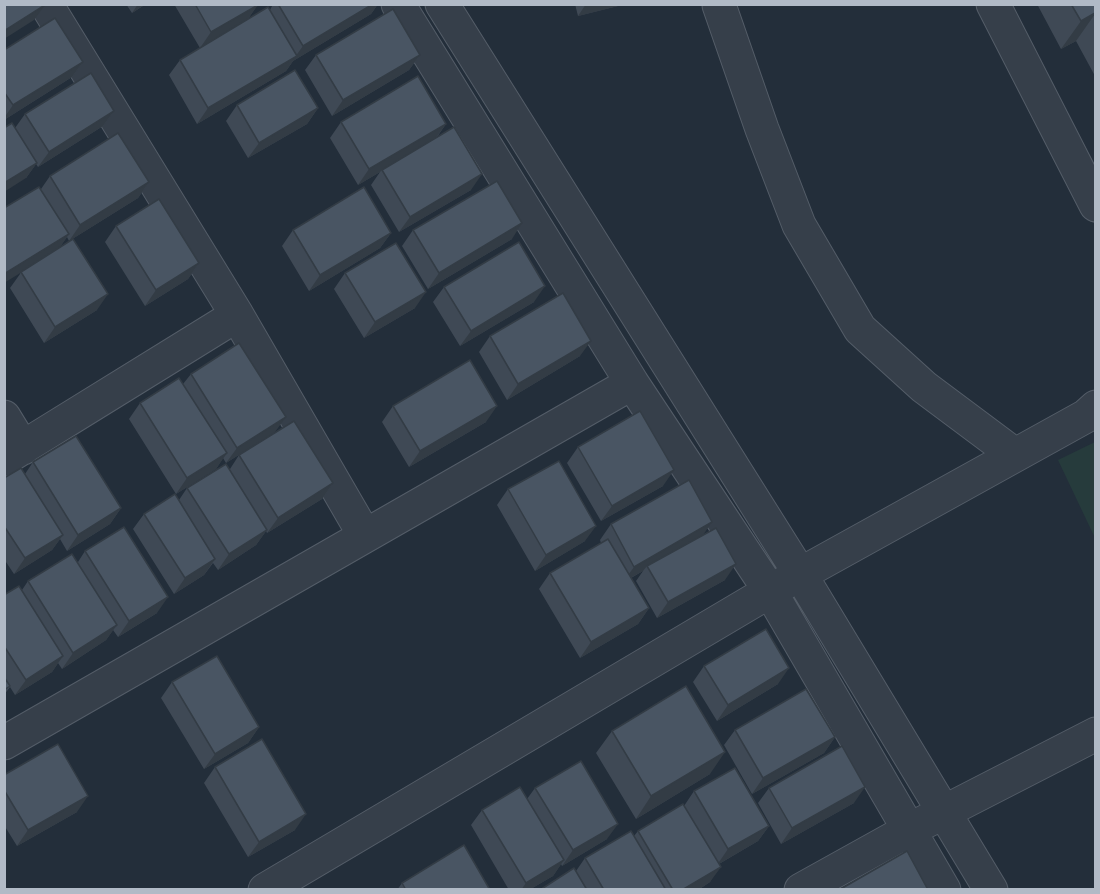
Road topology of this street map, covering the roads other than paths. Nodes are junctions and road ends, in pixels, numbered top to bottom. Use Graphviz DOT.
graph roads {
  1 [pos="46,4"];
  2 [pos="993,4"];
  3 [pos="446,5"];
  4 [pos="719,5"];
  5 [pos="402,11"];
  6 [pos="1095,205"];
  7 [pos="237,315"];
  8 [pos="632,383"];
  9 [pos="1095,406"];
  10 [pos="4,417"];
  11 [pos="14,453"];
  12 [pos="1015,455"];
  13 [pos="365,536"];
  14 [pos="800,574"];
  15 [pos="770,591"];
  16 [pos="1095,734"];
  17 [pos="4,743"];
  18 [pos="945,811"];
  19 [pos="909,830"];
  20 [pos="265,890"];
  21 [pos="801,890"];
  22 [pos="944,890"];
  23 [pos="991,890"];
  1 -- 7 [label="street"];
  2 -- 6 [label="street"];
  3 -- 5 [label="street"];
  3 -- 14 [label="street"];
  4 -- 12 [label="street"];
  5 -- 8 [label="street"];
  7 -- 11 [label="street"];
  7 -- 13 [label="street"];
  8 -- 13 [label="street"];
  8 -- 15 [label="street"];
  9 -- 12 [label="street"];
  10 -- 11 [label="street"];
  12 -- 14 [label="street"];
  13 -- 17 [label="street"];
  14 -- 15 [label="street"];
  14 -- 18 [label="street"];
  15 -- 19 [label="street"];
  15 -- 20 [label="street"];
  16 -- 18 [label="street"];
  18 -- 19 [label="street"];
  18 -- 23 [label="street"];
  19 -- 21 [label="street"];
  19 -- 22 [label="street"];
}
